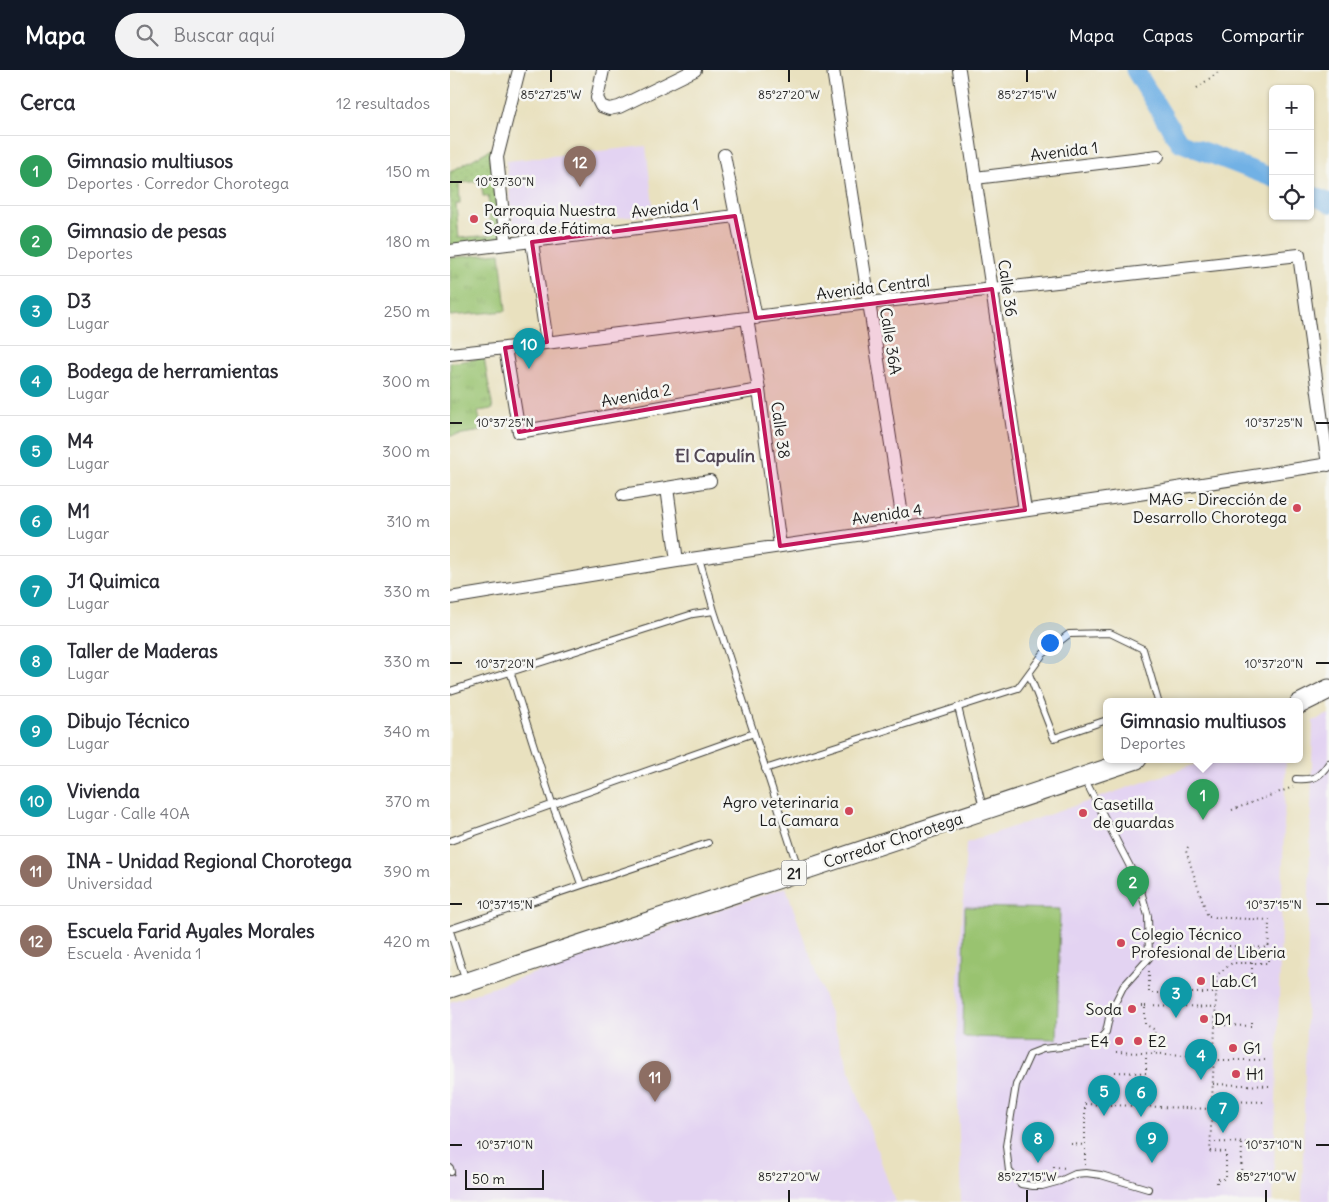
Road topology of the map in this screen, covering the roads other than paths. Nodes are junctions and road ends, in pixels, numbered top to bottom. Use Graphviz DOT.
graph roads {
  1 [pos="519,70"];
  2 [pos="603,70"];
  3 [pos="694,70"];
  4 [pos="833,70"];
  5 [pos="959,70"];
  6 [pos="724,156"];
  7 [pos="1158,156"];
  8 [pos="975,178"];
  9 [pos="736,216"];
  10 [pos="532,242"];
  11 [pos="506,244"];
  12 [pos="450,251"];
  13 [pos="992,289"];
  14 [pos="868,303"];
  15 [pos="751,318"];
  16 [pos="547,342"];
  17 [pos="505,348"];
  18 [pos="450,354"];
  19 [pos="759,390"];
  20 [pos="1329,464"];
  21 [pos="710,481"];
  22 [pos="666,488"];
  23 [pos="623,495"];
  24 [pos="1025,510"];
  25 [pos="904,528"];
  26 [pos="780,546"];
  27 [pos="699,558"];
  28 [pos="677,561"];
  29 [pos="450,598"];
  30 [pos="714,611"];
  31 [pos="510,671"];
  32 [pos="1029,674"];
  33 [pos="1329,689"];
  34 [pos="450,691"];
  35 [pos="1157,698"];
  36 [pos="1303,702"];
  37 [pos="958,707"];
  38 [pos="1103,723"];
  39 [pos="754,733"];
  40 [pos="1121,763"];
  41 [pos="1329,763"];
  42 [pos="766,769"];
  43 [pos="1084,777"];
  44 [pos="1296,783"];
  45 [pos="552,803"];
  46 [pos="984,810"];
  47 [pos="450,841"];
  48 [pos="708,843"];
  49 [pos="799,872"];
  50 [pos="581,884"];
  51 [pos="450,930"];
  52 [pos="458,985"];
  53 [pos="1148,1189"];
  1 -- 11 [label="street"];
  2 -- 3 [label="street"];
  4 -- 14 [label="street, Calle 36A"];
  5 -- 8 [label="street, Calle 36"];
  6 -- 9 [label="street, Calle 38"];
  7 -- 8 [label="street, Avenida 1"];
  8 -- 13 [label="street, Calle 36"];
  9 -- 10 [label="street, Avenida 1"];
  9 -- 15 [label="street, Calle 38"];
  10 -- 11 [label="street, Avenida 1"];
  10 -- 16 [label="street"];
  11 -- 12 [label="street, Avenida 1"];
  13 -- 14 [label="street, Avenida Central"];
  13 -- 20 [label="street, Avenida Central"];
  13 -- 24 [label="street, Calle 36"];
  14 -- 15 [label="street, Avenida Central"];
  14 -- 25 [label="street, Calle 36A"];
  15 -- 16 [label="street, Avenida Central"];
  15 -- 19 [label="street, Calle 38"];
  16 -- 17 [label="street, Avenida Central"];
  17 -- 18 [label="street, Avenida Central"];
  17 -- 19 [label="street, Avenida 2"];
  19 -- 26 [label="street, Calle 38"];
  20 -- 24 [label="street, Avenida 4"];
  21 -- 22 [label="street"];
  22 -- 23 [label="street"];
  22 -- 28 [label="street"];
  24 -- 25 [label="street, Avenida 4"];
  25 -- 26 [label="street, Avenida 4"];
  26 -- 27 [label="street, Avenida 4"];
  27 -- 28 [label="street, Avenida 4"];
  27 -- 30 [label="lane"];
  28 -- 29 [label="street, Avenida 4"];
  30 -- 31 [label="lane"];
  30 -- 39 [label="lane"];
  31 -- 34 [label="lane"];
  31 -- 45 [label="lane"];
  32 -- 35 [label="lane"];
  32 -- 37 [label="lane"];
  32 -- 38 [label="lane"];
  33 -- 36 [label="main road"];
  37 -- 42 [label="lane"];
  37 -- 46 [label="lane"];
  39 -- 42 [label="lane"];
  39 -- 45 [label="lane"];
  40 -- 43 [label="main road, Corredor Chorotega / 21"];
  41 -- 44 [label="lane"];
  42 -- 49 [label="lane"];
  43 -- 46 [label="main road, Corredor Chorotega / 21"];
  43 -- 53 [label="lane"];
  45 -- 47 [label="lane"];
  45 -- 50 [label="lane"];
  46 -- 49 [label="main road, Corredor Chorotega / 21"];
  48 -- 50 [label="lane"];
  49 -- 52 [label="main road, Corredor Chorotega / 21"];
  50 -- 51 [label="lane"];
  51 -- 52 [label="lane"];
}
